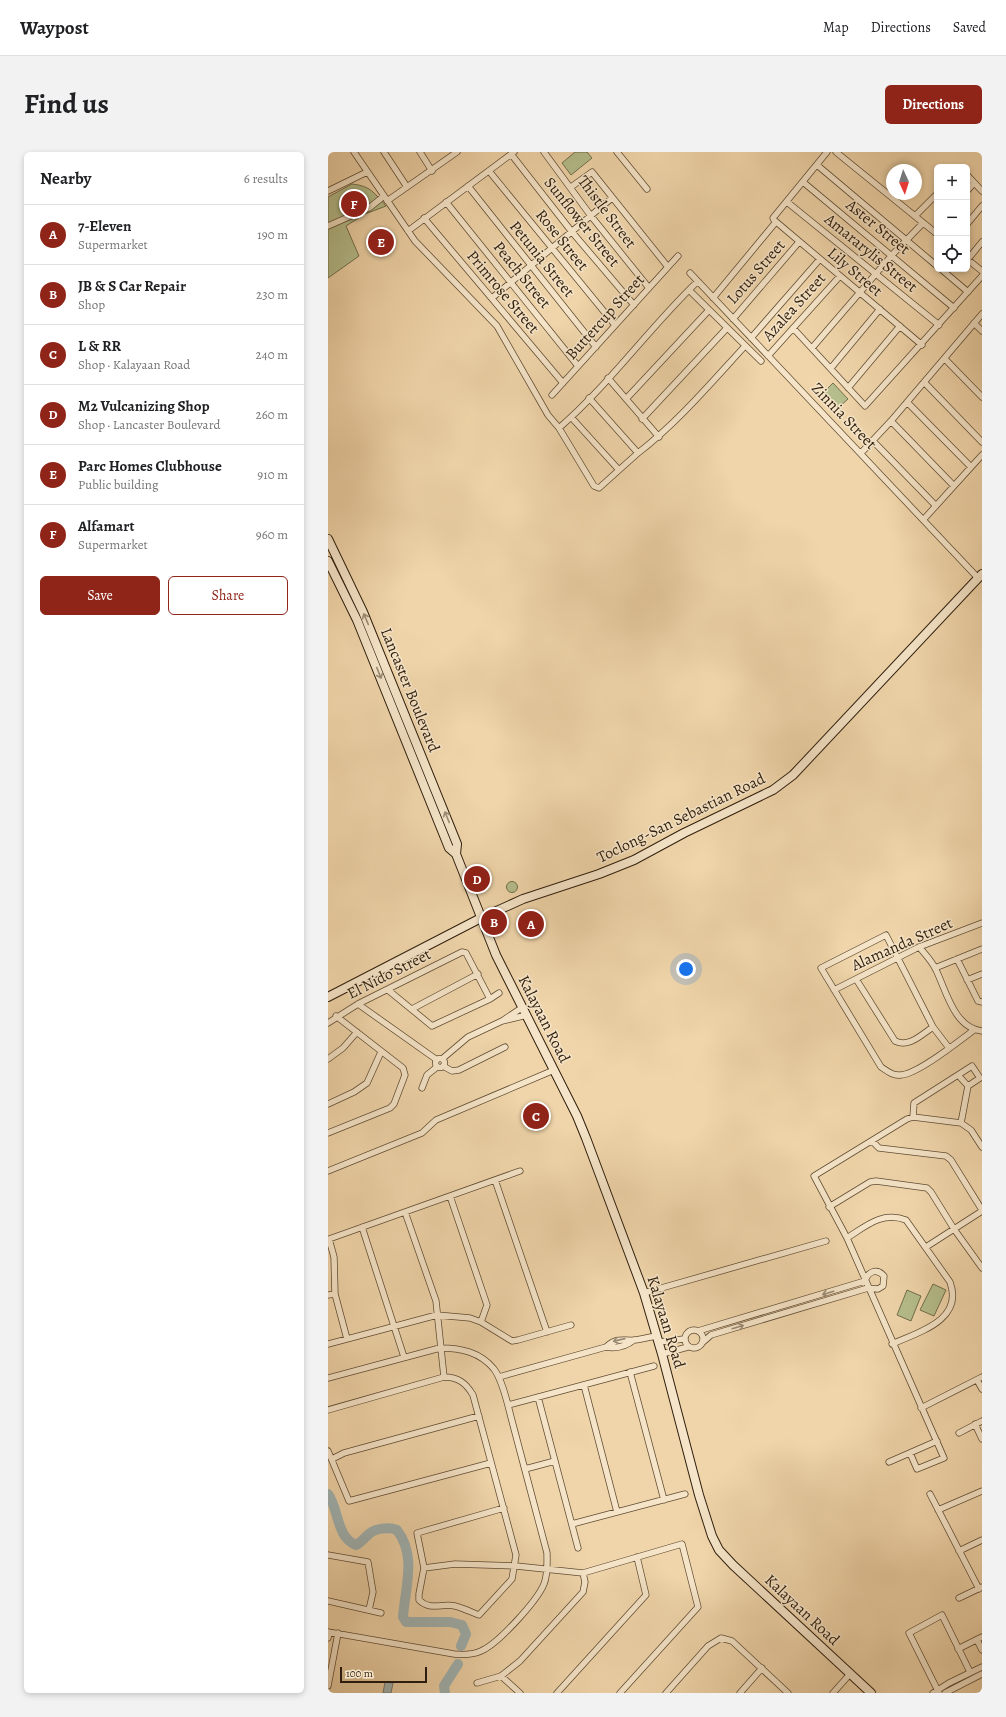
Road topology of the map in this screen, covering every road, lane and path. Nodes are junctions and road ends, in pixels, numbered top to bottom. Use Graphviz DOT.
graph roads {
  1 [pos="354,152"];
  2 [pos="384,152"];
  3 [pos="420,152"];
  4 [pos="456,152"];
  5 [pos="618,152"];
  6 [pos="827,152"];
  7 [pos="836,152"];
  8 [pos="512,153"];
  9 [pos="547,154"];
  10 [pos="817,165"];
  11 [pos="432,171"];
  12 [pos="489,171"];
  13 [pos="367,172"];
  14 [pos="970,178"];
  15 [pos="803,182"];
  16 [pos="974,183"];
  17 [pos="468,186"];
  18 [pos="407,187"];
  19 [pos="571,187"];
  20 [pos="970,188"];
  21 [pos="647,189"];
  22 [pos="328,191"];
  23 [pos="982,191"];
  24 [pos="934,197"];
  25 [pos="612,198"];
  26 [pos="386,199"];
  27 [pos="446,202"];
  28 [pos="787,202"];
  29 [pos="982,206"];
  30 [pos="591,216"];
  31 [pos="915,216"];
  32 [pos="424,218"];
  33 [pos="774,220"];
  34 [pos="970,220"];
  35 [pos="922,223"];
  36 [pos="328,226"];
  37 [pos="934,230"];
  38 [pos="408,231"];
  39 [pos="572,232"];
  40 [pos="906,240"];
  41 [pos="799,242"];
  42 [pos="982,242"];
  43 [pos="552,248"];
  44 [pos="892,255"];
  45 [pos="678,256"];
  46 [pos="970,256"];
  47 [pos="820,259"];
  48 [pos="970,261"];
  49 [pos="934,263"];
  50 [pos="530,266"];
  51 [pos="668,267"];
  52 [pos="982,271"];
  53 [pos="945,272"];
  54 [pos="690,273"];
  55 [pos="876,274"];
  56 [pos="840,276"];
  57 [pos="982,276"];
  58 [pos="511,282"];
  59 [pos="697,282"];
  60 [pos="649,288"];
  61 [pos="689,290"];
  62 [pos="860,292"];
  63 [pos="968,292"];
  64 [pos="492,298"];
  65 [pos="713,298"];
  66 [pos="634,305"];
  67 [pos="954,308"];
  68 [pos="880,309"];
  69 [pos="709,310"];
  70 [pos="982,314"];
  71 [pos="733,319"];
  72 [pos="974,323"];
  73 [pos="615,325"];
  74 [pos="939,325"];
  75 [pos="900,326"];
  76 [pos="727,328"];
  77 [pos="793,328"];
  78 [pos="982,331"];
  79 [pos="751,338"];
  80 [pos="922,345"];
  81 [pos="596,346"];
  82 [pos="745,346"];
  83 [pos="812,348"];
  84 [pos="768,356"];
  85 [pos="944,359"];
  86 [pos="761,361"];
  87 [pos="578,366"];
  88 [pos="831,368"];
  89 [pos="608,378"];
  90 [pos="924,382"];
  91 [pos="563,383"];
  92 [pos="848,388"];
  93 [pos="552,395"];
  94 [pos="982,397"];
  95 [pos="589,398"];
  96 [pos="626,399"];
  97 [pos="908,402"];
  98 [pos="571,417"];
  99 [pos="642,419"];
  100 [pos="891,421"];
  101 [pos="559,428"];
  102 [pos="659,437"];
  103 [pos="873,440"];
  104 [pos="982,442"];
  105 [pos="638,452"];
  106 [pos="861,453"];
  107 [pos="982,455"];
  108 [pos="971,467"];
  109 [pos="619,470"];
  110 [pos="954,486"];
  111 [pos="936,506"];
  112 [pos="924,519"];
  113 [pos="328,539"];
  114 [pos="329,565"];
  115 [pos="980,576"];
  116 [pos="456,854"];
  117 [pos="481,918"];
  118 [pos="982,923"];
  119 [pos="920,947"];
  120 [pos="982,950"];
  121 [pos="898,957"];
  122 [pos="957,959"];
  123 [pos="935,968"];
  124 [pos="478,974"];
  125 [pos="982,974"];
  126 [pos="856,978"];
  127 [pos="967,980"];
  128 [pos="388,990"];
  129 [pos="834,990"];
  130 [pos="499,993"];
  131 [pos="328,997"];
  132 [pos="490,999"];
  133 [pos="982,1002"];
  134 [pos="358,1004"];
  135 [pos="412,1009"];
  136 [pos="525,1011"];
  137 [pos="336,1016"];
  138 [pos="502,1021"];
  139 [pos="328,1023"];
  140 [pos="933,1027"];
  141 [pos="974,1030"];
  142 [pos="982,1031"];
  143 [pos="357,1032"];
  144 [pos="505,1047"];
  145 [pos="949,1048"];
  146 [pos="381,1052"];
  147 [pos="328,1059"];
  148 [pos="440,1059"];
  149 [pos="443,1066"];
  150 [pos="437,1067"];
  151 [pos="554,1070"];
  152 [pos="958,1075"];
  153 [pos="981,1079"];
  154 [pos="968,1086"];
  155 [pos="422,1088"];
  156 [pos="328,1104"];
  157 [pos="913,1117"];
  158 [pos="961,1123"];
  159 [pos="328,1133"];
  160 [pos="872,1141"];
  161 [pos="982,1147"];
  162 [pos="328,1171"];
  163 [pos="520,1171"];
  164 [pos="495,1180"];
  165 [pos="450,1196"];
  166 [pos="829,1207"];
  167 [pos="982,1210"];
  168 [pos="405,1212"];
  169 [pos="362,1227"];
  170 [pos="954,1229"];
  171 [pos="847,1238"];
  172 [pos="826,1241"];
  173 [pos="926,1247"];
  174 [pos="982,1268"];
  175 [pos="865,1281"];
  176 [pos="868,1288"];
  177 [pos="644,1293"];
  178 [pos="335,1294"];
  179 [pos="328,1295"];
  180 [pos="437,1315"];
  181 [pos="481,1322"];
  182 [pos="570,1325"];
  183 [pos="394,1326"];
  184 [pos="698,1331"];
  185 [pos="547,1332"];
  186 [pos="347,1339"];
  187 [pos="658,1339"];
  188 [pos="684,1339"];
  189 [pos="703,1342"];
  190 [pos="328,1344"];
  191 [pos="892,1344"];
  192 [pos="688,1347"];
  193 [pos="440,1348"];
  194 [pos="662,1354"];
  195 [pos="404,1357"];
  196 [pos="654,1366"];
  197 [pos="630,1372"];
  198 [pos="444,1377"];
  199 [pos="499,1377"];
  200 [pos="328,1378"];
  201 [pos="980,1378"];
  202 [pos="584,1385"];
  203 [pos="982,1389"];
  204 [pos="538,1397"];
  205 [pos="508,1405"];
  206 [pos="921,1408"];
  207 [pos="328,1410"];
  208 [pos="479,1416"];
  209 [pos="982,1421"];
  210 [pos="975,1424"];
  211 [pos="959,1432"];
  212 [pos="982,1439"];
  213 [pos="937,1442"];
  214 [pos="328,1451"];
  215 [pos="910,1453"];
  216 [pos="332,1459"];
  217 [pos="555,1461"];
  218 [pos="889,1462"];
  219 [pos="491,1463"];
  220 [pos="525,1470"];
  221 [pos="982,1491"];
  222 [pos="685,1494"];
  223 [pos="930,1494"];
  224 [pos="664,1500"];
  225 [pos="504,1508"];
  226 [pos="938,1510"];
  227 [pos="617,1512"];
  228 [pos="572,1524"];
  229 [pos="982,1540"];
  230 [pos="578,1548"];
  231 [pos="959,1551"];
  232 [pos="328,1555"];
  233 [pos="637,1557"];
  234 [pos="516,1566"];
  235 [pos="424,1568"];
  236 [pos="548,1569"];
  237 [pos="583,1573"];
  238 [pos="980,1588"];
  239 [pos="959,1598"];
  240 [pos="328,1601"];
  241 [pos="369,1610"];
  242 [pos="381,1613"];
  243 [pos="328,1634"];
  244 [pos="338,1634"];
  245 [pos="980,1638"];
  246 [pos="958,1649"];
  247 [pos="982,1650"];
  248 [pos="982,1667"];
  249 [pos="762,1668"];
  250 [pos="970,1672"];
  251 [pos="850,1674"];
  252 [pos="982,1674"];
  253 [pos="501,1676"];
  254 [pos="477,1684"];
  255 [pos="328,1686"];
  256 [pos="937,1692"];
  257 [pos="520,1693"];
  258 [pos="557,1693"];
  259 [pos="620,1693"];
  260 [pos="666,1693"];
  261 [pos="740,1693"];
  262 [pos="788,1693"];
  263 [pos="833,1693"];
  264 [pos="871,1693"];
  265 [pos="945,1693"];
  1 -- 13 [label="street"];
  2 -- 18 [label="street"];
  3 -- 11 [label="street"];
  4 -- 11 [label="street"];
  5 -- 21 [label="street"];
  6 -- 10 [label="street"];
  7 -- 31 [label="street"];
  8 -- 12 [label="street"];
  8 -- 39 [label="street, Sunflower Street"];
  9 -- 19 [label="street, Thistle Street"];
  10 -- 15 [label="street"];
  10 -- 40 [label="street"];
  11 -- 18 [label="street"];
  12 -- 17 [label="street"];
  12 -- 43 [label="street, Rose Street"];
  13 -- 22 [label="street"];
  13 -- 26 [label="street"];
  14 -- 16 [label="street"];
  15 -- 28 [label="street"];
  15 -- 44 [label="street, Aster Street"];
  16 -- 20 [label="street"];
  16 -- 23 [label="street"];
  17 -- 27 [label="street"];
  17 -- 50 [label="street, Petunia Street"];
  18 -- 26 [label="street"];
  19 -- 25 [label="street"];
  19 -- 30 [label="street, Thistle Street"];
  24 -- 31 [label="street"];
  25 -- 30 [label="street"];
  25 -- 51 [label="street"];
  26 -- 36 [label="street"];
  26 -- 38 [label="street"];
  27 -- 32 [label="street"];
  27 -- 58 [label="street, Peach Street"];
  28 -- 33 [label="street"];
  28 -- 55 [label="street, Amararylis Street"];
  29 -- 34 [label="street"];
  30 -- 39 [label="street"];
  30 -- 60 [label="street, Thistle Street"];
  31 -- 35 [label="street"];
  32 -- 38 [label="street"];
  32 -- 64 [label="street, Primrose Street"];
  33 -- 41 [label="street, Lily Street"];
  33 -- 65 [label="street"];
  35 -- 37 [label="street"];
  35 -- 40 [label="street"];
  38 -- 101 [label="street"];
  39 -- 43 [label="street"];
  39 -- 66 [label="street, Sunflower Street"];
  40 -- 44 [label="street"];
  40 -- 49 [label="street"];
  41 -- 47 [label="street, Lily Street"];
  41 -- 71 [label="street, Lotus Street"];
  42 -- 46 [label="street"];
  43 -- 50 [label="street"];
  43 -- 73 [label="street, Rose Street"];
  44 -- 55 [label="street"];
  44 -- 67 [label="street, Aster Street"];
  45 -- 51 [label="street, Buttercup Street"];
  47 -- 56 [label="street, Lily Street"];
  47 -- 79 [label="street"];
  48 -- 52 [label="street"];
  50 -- 58 [label="street"];
  50 -- 81 [label="street, Petunia Street"];
  51 -- 60 [label="street, Buttercup Street"];
  53 -- 63 [label="street"];
  54 -- 59 [label="street, Zinnia Street"];
  55 -- 62 [label="street"];
  55 -- 74 [label="street, Amararylis Street"];
  56 -- 62 [label="street, Lily Street"];
  56 -- 77 [label="street, Azalea Street"];
  57 -- 63 [label="street"];
  58 -- 64 [label="street"];
  58 -- 87 [label="street, Peach Street"];
  59 -- 61 [label="street"];
  59 -- 65 [label="street, Zinnia Street"];
  60 -- 66 [label="street, Buttercup Street"];
  61 -- 69 [label="street"];
  61 -- 89 [label="street"];
  62 -- 68 [label="street, Lily Street"];
  62 -- 83 [label="street"];
  63 -- 67 [label="street"];
  64 -- 91 [label="street, Primrose Street"];
  65 -- 71 [label="street, Zinnia Street"];
  66 -- 73 [label="street, Buttercup Street"];
  67 -- 74 [label="street"];
  68 -- 75 [label="street, Lily Street"];
  68 -- 88 [label="street"];
  69 -- 76 [label="street"];
  69 -- 96 [label="street"];
  70 -- 72 [label="street"];
  71 -- 79 [label="street, Zinnia Street"];
  72 -- 78 [label="street"];
  72 -- 85 [label="street"];
  73 -- 81 [label="street, Buttercup Street"];
  74 -- 80 [label="street"];
  75 -- 80 [label="street, Lily Street"];
  75 -- 92 [label="street"];
  76 -- 82 [label="street"];
  76 -- 99 [label="street"];
  77 -- 83 [label="street"];
  77 -- 84 [label="street, Azalea Street"];
  79 -- 84 [label="street, Zinnia Street"];
  80 -- 92 [label="street"];
  81 -- 87 [label="street, Buttercup Street"];
  82 -- 86 [label="street"];
  82 -- 102 [label="street"];
  83 -- 88 [label="street"];
  84 -- 106 [label="street, Zinnia Street"];
  85 -- 90 [label="street"];
  85 -- 94 [label="street"];
  87 -- 91 [label="street, Buttercup Street"];
  88 -- 92 [label="street"];
  89 -- 95 [label="street"];
  89 -- 96 [label="street"];
  90 -- 97 [label="street"];
  90 -- 104 [label="street"];
  91 -- 93 [label="street, Buttercup Street"];
  95 -- 98 [label="street"];
  95 -- 105 [label="street"];
  96 -- 99 [label="street"];
  97 -- 100 [label="street"];
  97 -- 108 [label="street"];
  98 -- 101 [label="street"];
  98 -- 109 [label="street"];
  99 -- 102 [label="street"];
  100 -- 103 [label="street"];
  100 -- 110 [label="street"];
  101 -- 109 [label="street"];
  102 -- 105 [label="street"];
  103 -- 106 [label="street"];
  103 -- 111 [label="street"];
  105 -- 109 [label="street"];
  106 -- 112 [label="street, Zinnia Street"];
  107 -- 108 [label="street"];
  108 -- 110 [label="street"];
  110 -- 111 [label="street"];
  111 -- 112 [label="street"];
  112 -- 115 [label="street, Zinnia Street"];
  116 -- 113 [label="main road, Lancaster Boulevard, one-way"];
  114 -- 116 [label="main road, Lancaster Boulevard, one-way"];
  115 -- 117 [label="main road, Toclong-San Sebastian Road"];
  116 -- 117 [label="main road, Lancaster Boulevard"];
  117 -- 131 [label="main road, Toclong-San Sebastian Road"];
  117 -- 136 [label="main road, Kalayaan Road"];
  118 -- 119 [label="street, Alamanda Street"];
  119 -- 121 [label="street, Alamanda Street"];
  119 -- 123 [label="street"];
  120 -- 122 [label="street"];
  121 -- 126 [label="street, Alamanda Street"];
  121 -- 129 [label="street"];
  121 -- 140 [label="street"];
  122 -- 123 [label="street"];
  122 -- 127 [label="street"];
  123 -- 141 [label="street"];
  124 -- 128 [label="street, El Nido Street"];
  124 -- 132 [label="street"];
  124 -- 135 [label="street"];
  125 -- 127 [label="street"];
  126 -- 129 [label="street, Alamanda Street"];
  126 -- 140 [label="street"];
  127 -- 133 [label="street"];
  128 -- 134 [label="street, El Nido Street"];
  128 -- 135 [label="street"];
  129 -- 145 [label="street"];
  130 -- 132 [label="street"];
  132 -- 135 [label="street"];
  134 -- 137 [label="street, El Nido Street"];
  134 -- 148 [label="street"];
  136 -- 138 [label="street"];
  136 -- 138 [label="street"];
  136 -- 151 [label="main road, Kalayaan Road"];
  137 -- 139 [label="street, El Nido Street"];
  137 -- 143 [label="street"];
  138 -- 148 [label="street"];
  140 -- 145 [label="street"];
  141 -- 142 [label="street"];
  141 -- 145 [label="street"];
  143 -- 146 [label="street"];
  143 -- 147 [label="street"];
  144 -- 149 [label="street"];
  146 -- 156 [label="street"];
  146 -- 159 [label="street"];
  148 -- 149 [label="street"];
  148 -- 150 [label="street"];
  149 -- 150 [label="street"];
  150 -- 155 [label="street"];
  151 -- 162 [label="street"];
  151 -- 177 [label="main road, Kalayaan Road"];
  152 -- 153 [label="street"];
  152 -- 154 [label="street"];
  152 -- 157 [label="street"];
  153 -- 154 [label="street"];
  154 -- 158 [label="street"];
  157 -- 158 [label="street"];
  157 -- 160 [label="street"];
  158 -- 161 [label="street"];
  160 -- 166 [label="street"];
  160 -- 167 [label="street"];
  163 -- 164 [label="street"];
  164 -- 165 [label="street"];
  164 -- 185 [label="street"];
  165 -- 168 [label="street"];
  165 -- 181 [label="street"];
  166 -- 170 [label="street"];
  166 -- 171 [label="street"];
  167 -- 170 [label="street"];
  168 -- 169 [label="street"];
  168 -- 180 [label="street"];
  169 -- 178 [label="street"];
  169 -- 183 [label="street"];
  170 -- 173 [label="street"];
  170 -- 174 [label="street"];
  171 -- 173 [label="street"];
  171 -- 175 [label="street"];
  172 -- 177 [label="street"];
  173 -- 191 [label="street"];
  175 -- 176 [label="street"];
  175 -- 176 [label="street"];
  175 -- 184 [label="street, one-way"];
  189 -- 176 [label="street, one-way"];
  176 -- 191 [label="street"];
  177 -- 187 [label="main road, Kalayaan Road"];
  178 -- 179 [label="street"];
  178 -- 186 [label="street"];
  180 -- 181 [label="street"];
  180 -- 183 [label="street"];
  180 -- 193 [label="street"];
  181 -- 185 [label="street"];
  182 -- 185 [label="street"];
  183 -- 186 [label="street"];
  183 -- 195 [label="street"];
  184 -- 188 [label="street"];
  184 -- 189 [label="street"];
  186 -- 190 [label="street"];
  187 -- 188 [label="street"];
  187 -- 194 [label="main road, Kalayaan Road"];
  187 -- 199 [label="street"];
  188 -- 192 [label="street"];
  189 -- 192 [label="street"];
  191 -- 206 [label="street"];
  192 -- 194 [label="street"];
  193 -- 195 [label="street"];
  193 -- 198 [label="street"];
  193 -- 199 [label="street"];
  194 -- 251 [label="main road, Kalayaan Road"];
  195 -- 200 [label="street"];
  196 -- 197 [label="street"];
  197 -- 202 [label="street"];
  197 -- 224 [label="street"];
  198 -- 207 [label="street"];
  198 -- 208 [label="street"];
  199 -- 205 [label="street"];
  201 -- 203 [label="street"];
  201 -- 206 [label="street"];
  202 -- 204 [label="street"];
  202 -- 227 [label="street"];
  204 -- 205 [label="street"];
  204 -- 217 [label="street"];
  205 -- 220 [label="street"];
  206 -- 213 [label="street"];
  208 -- 216 [label="street"];
  208 -- 219 [label="street"];
  209 -- 210 [label="street"];
  210 -- 211 [label="street"];
  210 -- 212 [label="street"];
  213 -- 215 [label="street"];
  213 -- 215 [label="street"];
  214 -- 216 [label="street"];
  215 -- 218 [label="street"];
  216 -- 219 [label="street"];
  217 -- 220 [label="street"];
  217 -- 228 [label="street"];
  219 -- 225 [label="street"];
  220 -- 236 [label="street"];
  221 -- 226 [label="street"];
  222 -- 224 [label="street"];
  223 -- 226 [label="street"];
  224 -- 227 [label="street"];
  225 -- 234 [label="street"];
  225 -- 235 [label="street"];
  226 -- 231 [label="street"];
  227 -- 228 [label="street"];
  228 -- 230 [label="street"];
  229 -- 231 [label="street"];
  231 -- 238 [label="street"];
  232 -- 241 [label="street"];
  233 -- 237 [label="street"];
  233 -- 258 [label="street"];
  233 -- 259 [label="street"];
  234 -- 235 [label="street"];
  234 -- 235 [label="street"];
  234 -- 236 [label="street"];
  236 -- 237 [label="street"];
  236 -- 244 [label="street"];
  237 -- 253 [label="street"];
  238 -- 239 [label="street"];
  240 -- 241 [label="street"];
  241 -- 242 [label="street"];
  243 -- 244 [label="street"];
  244 -- 255 [label="street"];
  245 -- 246 [label="street"];
  245 -- 247 [label="street"];
  246 -- 250 [label="street"];
  246 -- 256 [label="street"];
  248 -- 250 [label="street"];
  249 -- 260 [label="street"];
  249 -- 261 [label="street"];
  249 -- 262 [label="street"];
  250 -- 256 [label="street"];
  251 -- 263 [label="street"];
  251 -- 264 [label="main road, Kalayaan Road"];
  252 -- 265 [label="street"];
  253 -- 254 [label="street"];
  253 -- 257 [label="street"];
}
